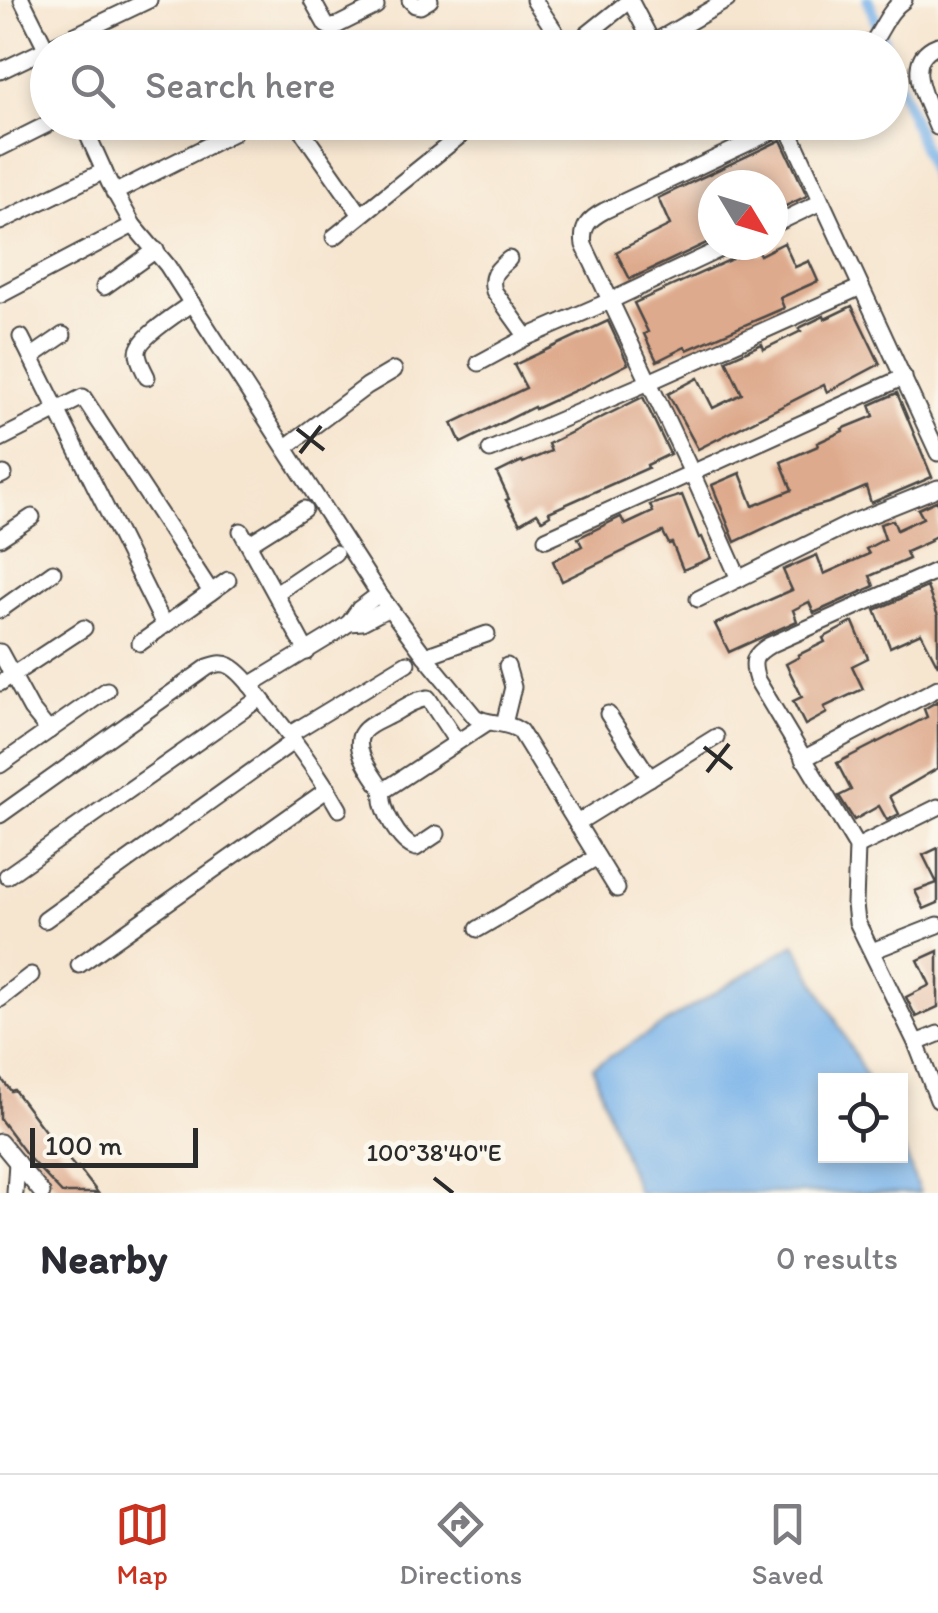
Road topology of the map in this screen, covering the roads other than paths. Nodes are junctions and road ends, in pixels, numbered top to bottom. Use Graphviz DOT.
graph roads {
  1 [pos="22,0"];
  2 [pos="148,0"];
  3 [pos="312,0"];
  4 [pos="410,0"];
  5 [pos="430,0"];
  6 [pos="534,0"];
  7 [pos="630,0"];
  8 [pos="727,0"];
  9 [pos="904,0"];
  10 [pos="376,6"];
  11 [pos="36,30"];
  12 [pos="87,30"];
  13 [pos="555,30"];
  14 [pos="600,30"];
  15 [pos="646,30"];
  16 [pos="679,30"];
  17 [pos="880,30"];
  18 [pos="938,46"];
  19 [pos="30,57"];
  20 [pos="0,71"];
  21 [pos="937,128"];
  22 [pos="30,133"];
  23 [pos="90,140"];
  24 [pos="219,140"];
  25 [pos="308,140"];
  26 [pos="444,140"];
  27 [pos="752,140"];
  28 [pos="792,140"];
  29 [pos="0,148"];
  30 [pos="104,171"];
  31 [pos="114,192"];
  32 [pos="821,202"];
  33 [pos="361,215"];
  34 [pos="788,217"];
  35 [pos="0,222"];
  36 [pos="133,225"];
  37 [pos="334,237"];
  38 [pos="156,250"];
  39 [pos="509,259"];
  40 [pos="698,260"];
  41 [pos="104,286"];
  42 [pos="861,287"];
  43 [pos="0,295"];
  44 [pos="612,300"];
  45 [pos="192,303"];
  46 [pos="64,335"];
  47 [pos="527,336"];
  48 [pos="21,337"];
  49 [pos="31,357"];
  50 [pos="479,363"];
  51 [pos="394,370"];
  52 [pos="147,376"];
  53 [pos="904,377"];
  54 [pos="650,382"];
  55 [pos="56,410"];
  56 [pos="0,440"];
  57 [pos="286,447"];
  58 [pos="490,450"];
  59 [pos="938,453"];
  60 [pos="692,473"];
  61 [pos="938,488"];
  62 [pos="304,509"];
  63 [pos="32,518"];
  64 [pos="0,538"];
  65 [pos="546,539"];
  66 [pos="336,552"];
  67 [pos="938,570"];
  68 [pos="53,572"];
  69 [pos="738,579"];
  70 [pos="228,580"];
  71 [pos="211,592"];
  72 [pos="276,594"];
  73 [pos="379,594"];
  74 [pos="698,598"];
  75 [pos="389,608"];
  76 [pos="0,610"];
  77 [pos="350,623"];
  78 [pos="164,626"];
  79 [pos="84,628"];
  80 [pos="487,634"];
  81 [pos="140,643"];
  82 [pos="0,652"];
  83 [pos="307,652"];
  84 [pos="425,656"];
  85 [pos="407,664"];
  86 [pos="507,666"];
  87 [pos="6,679"];
  88 [pos="938,688"];
  89 [pos="107,690"];
  90 [pos="255,691"];
  91 [pos="608,714"];
  92 [pos="496,723"];
  93 [pos="49,731"];
  94 [pos="292,737"];
  95 [pos="716,737"];
  96 [pos="458,742"];
  97 [pos="803,758"];
  98 [pos="0,765"];
  99 [pos="650,778"];
  100 [pos="328,789"];
  101 [pos="383,791"];
  102 [pos="938,807"];
  103 [pos="340,809"];
  104 [pos="0,815"];
  105 [pos="576,823"];
  106 [pos="438,834"];
  107 [pos="857,847"];
  108 [pos="597,856"];
  109 [pos="7,876"];
  110 [pos="617,890"];
  111 [pos="45,920"];
  112 [pos="938,925"];
  113 [pos="478,928"];
  114 [pos="872,951"];
  115 [pos="79,964"];
  116 [pos="31,975"];
  117 [pos="0,999"];
  118 [pos="938,1034"];
  119 [pos="916,1042"];
  120 [pos="938,1100"];
  121 [pos="0,1142"];
  122 [pos="16,1162"];
  123 [pos="15,1193"];
  124 [pos="42,1193"];
  1 -- 11 [label="street"];
  2 -- 12 [label="street"];
  3 -- 10 [label="street"];
  4 -- 5 [label="street"];
  6 -- 13 [label="street"];
  7 -- 14 [label="street"];
  7 -- 15 [label="street"];
  8 -- 16 [label="street"];
  9 -- 17 [label="street"];
  18 -- 21 [label="street"];
  19 -- 20 [label="street"];
  22 -- 29 [label="street"];
  23 -- 30 [label="street"];
  24 -- 31 [label="street"];
  25 -- 33 [label="street"];
  26 -- 33 [label="street"];
  27 -- 44 [label="street"];
  28 -- 32 [label="street"];
  30 -- 31 [label="street"];
  30 -- 35 [label="street"];
  31 -- 36 [label="street"];
  32 -- 34 [label="street"];
  32 -- 42 [label="street"];
  33 -- 37 [label="street"];
  36 -- 38 [label="street"];
  36 -- 43 [label="street"];
  38 -- 41 [label="street"];
  38 -- 45 [label="street"];
  39 -- 47 [label="street"];
  40 -- 44 [label="street"];
  42 -- 53 [label="street"];
  42 -- 54 [label="street"];
  44 -- 47 [label="street"];
  44 -- 54 [label="street"];
  45 -- 52 [label="street"];
  45 -- 57 [label="street"];
  46 -- 49 [label="street"];
  47 -- 50 [label="street"];
  48 -- 49 [label="street"];
  49 -- 55 [label="street"];
  51 -- 57 [label="street"];
  53 -- 59 [label="street"];
  53 -- 60 [label="street"];
  54 -- 58 [label="street"];
  54 -- 60 [label="street"];
  55 -- 56 [label="street"];
  55 -- 71 [label="street"];
  55 -- 78 [label="street"];
  57 -- 73 [label="street"];
  60 -- 65 [label="street"];
  60 -- 69 [label="street"];
  61 -- 69 [label="street"];
  62 -- 72 [label="street"];
  63 -- 64 [label="street"];
  66 -- 72 [label="street"];
  67 -- 97 [label="street"];
  68 -- 76 [label="street"];
  69 -- 74 [label="street"];
  70 -- 71 [label="street"];
  71 -- 78 [label="street"];
  72 -- 83 [label="street"];
  73 -- 75 [label="street"];
  73 -- 77 [label="street"];
  75 -- 77 [label="street"];
  75 -- 84 [label="street"];
  77 -- 83 [label="street"];
  78 -- 81 [label="street"];
  79 -- 87 [label="street"];
  80 -- 84 [label="street"];
  82 -- 87 [label="street"];
  83 -- 90 [label="street"];
  84 -- 92 [label="street"];
  85 -- 94 [label="street"];
  86 -- 92 [label="street"];
  87 -- 93 [label="street"];
  88 -- 97 [label="street"];
  89 -- 93 [label="street"];
  90 -- 94 [label="street"];
  90 -- 104 [label="street"];
  90 -- 109 [label="street"];
  91 -- 99 [label="street"];
  92 -- 96 [label="street"];
  92 -- 105 [label="street"];
  93 -- 98 [label="street"];
  94 -- 100 [label="street"];
  94 -- 111 [label="street"];
  95 -- 99 [label="street"];
  96 -- 101 [label="street"];
  96 -- 101 [label="street"];
  97 -- 107 [label="street"];
  99 -- 105 [label="street"];
  100 -- 103 [label="street"];
  100 -- 115 [label="street"];
  101 -- 106 [label="street"];
  102 -- 107 [label="street"];
  105 -- 108 [label="street"];
  107 -- 114 [label="street"];
  108 -- 110 [label="street"];
  108 -- 113 [label="street"];
  112 -- 114 [label="street"];
  114 -- 119 [label="street"];
  116 -- 117 [label="street"];
  118 -- 119 [label="street"];
  119 -- 120 [label="street"];
  121 -- 122 [label="street"];
  122 -- 123 [label="street"];
  122 -- 124 [label="street"];
}
